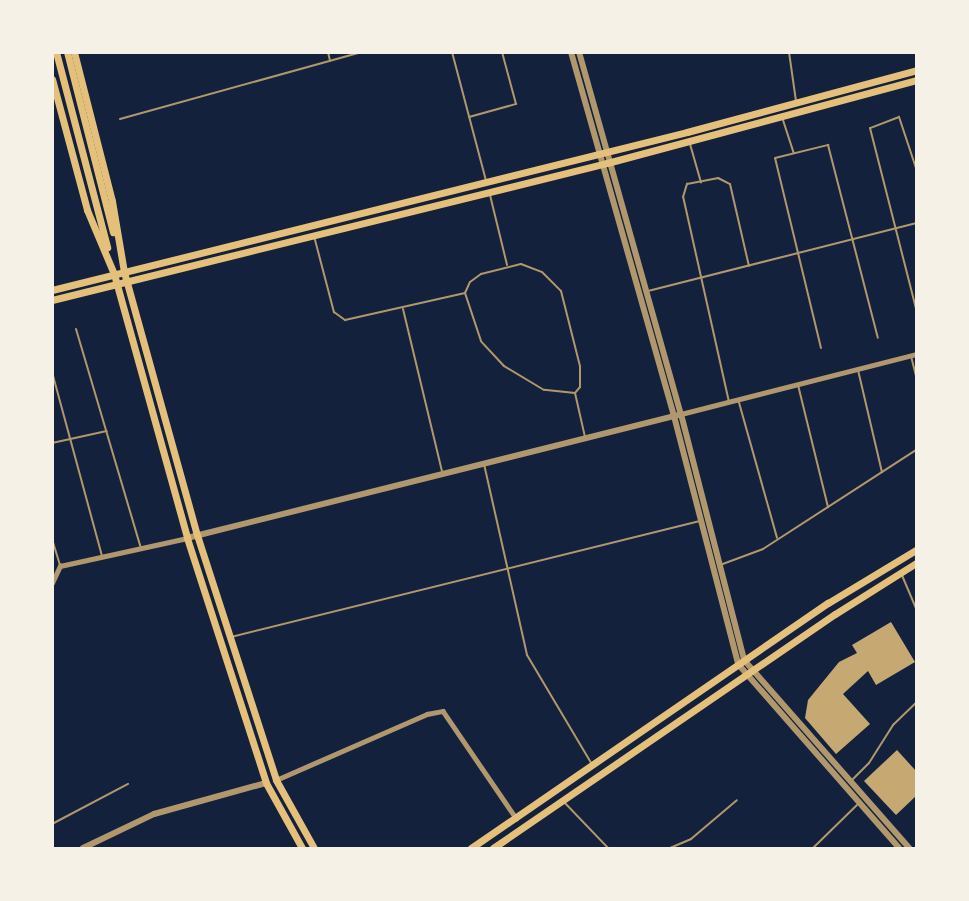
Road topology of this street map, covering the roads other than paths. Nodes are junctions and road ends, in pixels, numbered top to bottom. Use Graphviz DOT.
graph roads {
  1 [pos="56,52"];
  2 [pos="67,52"];
  3 [pos="74,52"];
  4 [pos="328,52"];
  5 [pos="361,52"];
  6 [pos="452,52"];
  7 [pos="502,52"];
  8 [pos="571,52"];
  9 [pos="579,52"];
  10 [pos="789,52"];
  11 [pos="330,61"];
  12 [pos="916,70"];
  13 [pos="52,79"];
  14 [pos="916,80"];
  15 [pos="797,104"];
  16 [pos="470,117"];
  17 [pos="782,117"];
  18 [pos="120,119"];
  19 [pos="690,142"];
  20 [pos="794,153"];
  21 [pos="601,154"];
  22 [pos="604,164"];
  23 [pos="916,168"];
  24 [pos="486,181"];
  25 [pos="701,182"];
  26 [pos="488,190"];
  27 [pos="916,223"];
  28 [pos="896,229"];
  29 [pos="314,233"];
  30 [pos="853,240"];
  31 [pos="798,255"];
  32 [pos="507,265"];
  33 [pos="749,266"];
  34 [pos="125,276"];
  35 [pos="115,278"];
  36 [pos="701,278"];
  37 [pos="52,290"];
  38 [pos="646,291"];
  39 [pos="465,293"];
  40 [pos="52,300"];
  41 [pos="403,309"];
  42 [pos="916,309"];
  43 [pos="76,329"];
  44 [pos="878,338"];
  45 [pos="821,348"];
  46 [pos="914,355"];
  47 [pos="858,369"];
  48 [pos="52,372"];
  49 [pos="916,376"];
  50 [pos="797,384"];
  51 [pos="575,393"];
  52 [pos="738,399"];
  53 [pos="729,402"];
  54 [pos="678,415"];
  55 [pos="107,431"];
  56 [pos="586,438"];
  57 [pos="70,440"];
  58 [pos="52,443"];
  59 [pos="916,450"];
  60 [pos="484,464"];
  61 [pos="882,472"];
  62 [pos="443,474"];
  63 [pos="828,507"];
  64 [pos="701,521"];
  65 [pos="197,535"];
  66 [pos="187,538"];
  67 [pos="52,539"];
  68 [pos="777,539"];
  69 [pos="141,548"];
  70 [pos="916,550"];
  71 [pos="102,556"];
  72 [pos="916,562"];
  73 [pos="719,565"];
  74 [pos="60,566"];
  75 [pos="508,569"];
  76 [pos="900,572"];
  77 [pos="52,584"];
  78 [pos="916,609"];
  79 [pos="228,638"];
  80 [pos="741,662"];
  81 [pos="748,673"];
  82 [pos="916,704"];
  83 [pos="591,765"];
  84 [pos="276,780"];
  85 [pos="850,782"];
  86 [pos="266,783"];
  87 [pos="128,784"];
  88 [pos="736,800"];
  89 [pos="563,801"];
  90 [pos="859,802"];
  91 [pos="516,818"];
  92 [pos="52,824"];
  93 [pos="83,849"];
  94 [pos="302,849"];
  95 [pos="314,849"];
  96 [pos="471,849"];
  97 [pos="493,849"];
  98 [pos="608,849"];
  99 [pos="670,849"];
  100 [pos="813,849"];
  101 [pos="899,849"];
  102 [pos="909,849"];
  1 -- 35 [label="main road"];
  2 -- 34 [label="main road"];
  3 -- 34 [label="main road"];
  4 -- 11 [label="lane"];
  5 -- 11 [label="lane"];
  6 -- 16 [label="lane"];
  7 -- 16 [label="lane"];
  8 -- 21 [label="street"];
  9 -- 21 [label="street"];
  10 -- 15 [label="lane"];
  11 -- 18 [label="lane"];
  12 -- 15 [label="main road"];
  13 -- 35 [label="main road"];
  14 -- 17 [label="main road"];
  15 -- 21 [label="main road"];
  16 -- 24 [label="lane"];
  17 -- 19 [label="main road"];
  17 -- 20 [label="lane"];
  19 -- 22 [label="main road"];
  19 -- 25 [label="lane"];
  20 -- 30 [label="lane"];
  20 -- 31 [label="lane"];
  21 -- 22 [label="street"];
  21 -- 24 [label="main road"];
  22 -- 26 [label="main road"];
  22 -- 38 [label="street"];
  22 -- 54 [label="street"];
  23 -- 28 [label="lane"];
  24 -- 34 [label="main road"];
  25 -- 33 [label="lane"];
  25 -- 36 [label="lane"];
  26 -- 29 [label="main road"];
  26 -- 32 [label="lane"];
  27 -- 28 [label="lane"];
  28 -- 30 [label="lane"];
  28 -- 42 [label="lane"];
  29 -- 34 [label="main road"];
  29 -- 41 [label="lane"];
  30 -- 31 [label="lane"];
  30 -- 44 [label="lane"];
  31 -- 33 [label="lane"];
  31 -- 45 [label="lane"];
  32 -- 39 [label="lane"];
  32 -- 51 [label="lane"];
  33 -- 36 [label="lane"];
  34 -- 35 [label="main road"];
  34 -- 65 [label="main road"];
  35 -- 37 [label="main road"];
  35 -- 40 [label="main road"];
  35 -- 66 [label="main road"];
  36 -- 38 [label="lane"];
  36 -- 53 [label="lane"];
  38 -- 54 [label="street"];
  39 -- 41 [label="lane"];
  39 -- 51 [label="lane"];
  41 -- 62 [label="lane"];
  43 -- 55 [label="lane"];
  46 -- 47 [label="street"];
  46 -- 49 [label="lane"];
  47 -- 50 [label="street"];
  47 -- 61 [label="lane"];
  48 -- 57 [label="lane"];
  50 -- 52 [label="street"];
  50 -- 63 [label="lane"];
  51 -- 56 [label="lane"];
  52 -- 53 [label="street"];
  52 -- 68 [label="lane"];
  53 -- 54 [label="street"];
  54 -- 56 [label="street"];
  54 -- 64 [label="street"];
  54 -- 73 [label="street"];
  55 -- 57 [label="lane"];
  55 -- 69 [label="lane"];
  56 -- 60 [label="street"];
  57 -- 58 [label="lane"];
  57 -- 71 [label="lane"];
  59 -- 61 [label="lane"];
  60 -- 62 [label="street"];
  60 -- 75 [label="lane"];
  61 -- 63 [label="lane"];
  62 -- 65 [label="street"];
  63 -- 68 [label="lane"];
  64 -- 75 [label="lane"];
  64 -- 80 [label="street"];
  65 -- 66 [label="street"];
  65 -- 79 [label="main road"];
  66 -- 69 [label="street"];
  66 -- 86 [label="main road"];
  67 -- 74 [label="lane"];
  68 -- 73 [label="lane"];
  69 -- 71 [label="street"];
  70 -- 80 [label="main road"];
  71 -- 74 [label="street"];
  72 -- 76 [label="main road"];
  73 -- 80 [label="street"];
  74 -- 77 [label="street"];
  75 -- 79 [label="lane"];
  75 -- 83 [label="lane"];
  76 -- 78 [label="lane"];
  76 -- 81 [label="main road"];
  79 -- 84 [label="main road"];
  80 -- 81 [label="street"];
  80 -- 83 [label="main road"];
  81 -- 85 [label="street"];
  81 -- 89 [label="main road"];
  81 -- 90 [label="street"];
  82 -- 85 [label="lane"];
  83 -- 91 [label="main road"];
  84 -- 91 [label="street"];
  84 -- 95 [label="main road"];
  85 -- 102 [label="street"];
  86 -- 93 [label="street"];
  86 -- 94 [label="main road"];
  87 -- 92 [label="lane"];
  88 -- 99 [label="lane"];
  89 -- 97 [label="main road"];
  89 -- 98 [label="lane"];
  90 -- 100 [label="lane"];
  90 -- 101 [label="street"];
  91 -- 96 [label="main road"];
}
